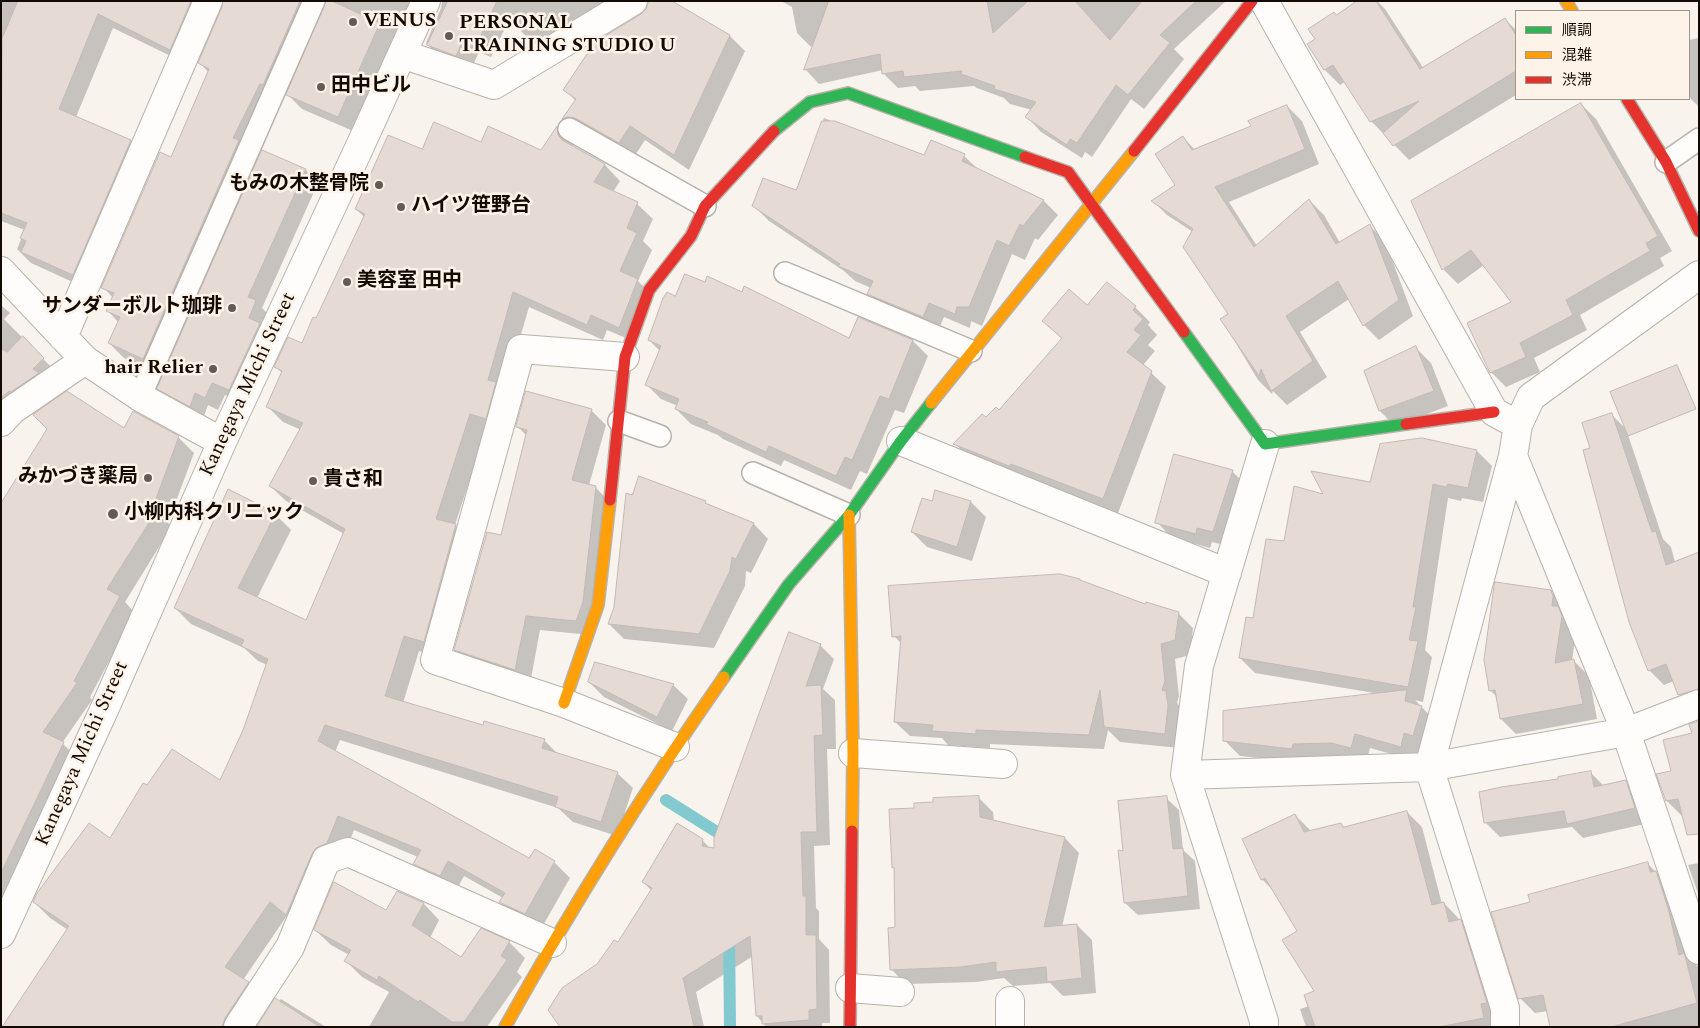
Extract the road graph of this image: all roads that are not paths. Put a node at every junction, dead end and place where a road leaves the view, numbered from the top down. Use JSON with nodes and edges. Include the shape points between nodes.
{"nodes":[{"id":1,"x":208,"y":1,"type":"edge"},
{"id":2,"x":314,"y":1,"type":"edge"},
{"id":3,"x":426,"y":1,"type":"edge"},
{"id":4,"x":633,"y":1,"type":"edge"},
{"id":5,"x":1252,"y":1,"type":"edge"},
{"id":6,"x":1264,"y":1,"type":"edge"},
{"id":7,"x":402,"y":54,"type":"junction"},
{"id":8,"x":1628,"y":100,"type":"edge"},
{"id":9,"x":569,"y":129,"type":"dead end"},
{"id":10,"x":1699,"y":139,"type":"edge"},
{"id":11,"x":1666,"y":162,"type":"junction"},
{"id":12,"x":1092,"y":205,"type":"junction"},
{"id":13,"x":705,"y":206,"type":"junction"},
{"id":14,"x":1699,"y":231,"type":"edge"},
{"id":15,"x":1,"y":272,"type":"edge"},
{"id":16,"x":786,"y":273,"type":"dead end"},
{"id":17,"x":1699,"y":275,"type":"edge"},
{"id":18,"x":63,"y":338,"type":"junction"},
{"id":19,"x":971,"y":351,"type":"junction"},
{"id":20,"x":625,"y":357,"type":"junction"},
{"id":21,"x":84,"y":360,"type":"junction"},
{"id":22,"x":140,"y":397,"type":"junction"},
{"id":23,"x":1494,"y":412,"type":"junction"},
{"id":24,"x":619,"y":421,"type":"junction"},
{"id":25,"x":1,"y":422,"type":"edge"},
{"id":26,"x":1518,"y":425,"type":"junction"},
{"id":27,"x":660,"y":436,"type":"dead end"},
{"id":28,"x":901,"y":441,"type":"junction"},
{"id":29,"x":222,"y":442,"type":"junction"},
{"id":30,"x":1264,"y":444,"type":"junction"},
{"id":31,"x":1513,"y":456,"type":"junction"},
{"id":32,"x":753,"y":473,"type":"dead end"},
{"id":33,"x":849,"y":515,"type":"junction"},
{"id":34,"x":1227,"y":573,"type":"junction"},
{"id":35,"x":564,"y":704,"type":"junction"},
{"id":36,"x":1699,"y":704,"type":"edge"},
{"id":37,"x":1626,"y":732,"type":"junction"},
{"id":38,"x":675,"y":747,"type":"junction"},
{"id":39,"x":853,"y":753,"type":"junction"},
{"id":40,"x":1003,"y":764,"type":"dead end"},
{"id":41,"x":1429,"y":767,"type":"junction"},
{"id":42,"x":1185,"y":775,"type":"junction"},
{"id":43,"x":1,"y":933,"type":"edge"},
{"id":44,"x":552,"y":943,"type":"junction"},
{"id":45,"x":1699,"y":950,"type":"edge"},
{"id":46,"x":850,"y":988,"type":"junction"},
{"id":47,"x":900,"y":992,"type":"dead end"},
{"id":48,"x":1507,"y":1020,"type":"edge"},
{"id":49,"x":238,"y":1027,"type":"edge"},
{"id":50,"x":505,"y":1027,"type":"edge"},
{"id":51,"x":850,"y":1027,"type":"edge"},
{"id":52,"x":1264,"y":1027,"type":"edge"}],
"edges":[{"from":1,"to":18,"type":"street"},
{"from":2,"to":22,"type":"lane"},
{"from":3,"to":7,"type":"street","name":"Kanegaya Michi Street"},
{"from":4,"to":7,"type":"street","via":[[494,85]]},
{"from":5,"to":12,"type":"street"},
{"from":6,"to":23,"type":"street"},
{"from":7,"to":29,"type":"street","name":"Kanegaya Michi Street"},
{"from":8,"to":11,"type":"street"},
{"from":9,"to":13,"type":"lane"},
{"from":10,"to":11,"type":"lane"},
{"from":11,"to":14,"type":"street"},
{"from":12,"to":13,"type":"street","via":[[1068,172],[848,93],[810,102],[775,130]]},
{"from":12,"to":19,"type":"street"},
{"from":12,"to":30,"type":"street"},
{"from":13,"to":20,"type":"street","via":[[691,236],[649,290]]},
{"from":15,"to":18,"type":"street"},
{"from":16,"to":19,"type":"lane"},
{"from":17,"to":26,"type":"street","via":[[1531,397]]},
{"from":18,"to":21,"type":"street"},
{"from":19,"to":28,"type":"street"},
{"from":20,"to":24,"type":"street"},
{"from":20,"to":35,"type":"street","via":[[521,349],[435,660]]},
{"from":21,"to":22,"type":"street"},
{"from":21,"to":25,"type":"street","via":[[12,410]]},
{"from":22,"to":29,"type":"street"},
{"from":23,"to":26,"type":"street"},
{"from":23,"to":30,"type":"street"},
{"from":24,"to":27,"type":"lane"},
{"from":24,"to":35,"type":"street","via":[[598,605]]},
{"from":26,"to":31,"type":"street"},
{"from":28,"to":33,"type":"street"},
{"from":28,"to":34,"type":"street"},
{"from":29,"to":43,"type":"street","name":"Kanegaya Michi Street"},
{"from":30,"to":34,"type":"street"},
{"from":31,"to":37,"type":"street"},
{"from":31,"to":41,"type":"street"},
{"from":32,"to":33,"type":"lane"},
{"from":33,"to":38,"type":"street","via":[[788,584]]},
{"from":33,"to":39,"type":"street"},
{"from":34,"to":42,"type":"street","via":[[1199,666]]},
{"from":35,"to":38,"type":"street"},
{"from":36,"to":37,"type":"street"},
{"from":37,"to":41,"type":"street"},
{"from":37,"to":45,"type":"street"},
{"from":38,"to":44,"type":"street"},
{"from":39,"to":40,"type":"street"},
{"from":39,"to":46,"type":"street"},
{"from":41,"to":42,"type":"street"},
{"from":41,"to":48,"type":"street"},
{"from":42,"to":52,"type":"street"},
{"from":44,"to":49,"type":"street","via":[[348,852],[326,860],[290,947]]},
{"from":44,"to":50,"type":"street"},
{"from":46,"to":47,"type":"street"},
{"from":46,"to":51,"type":"street"}]}
